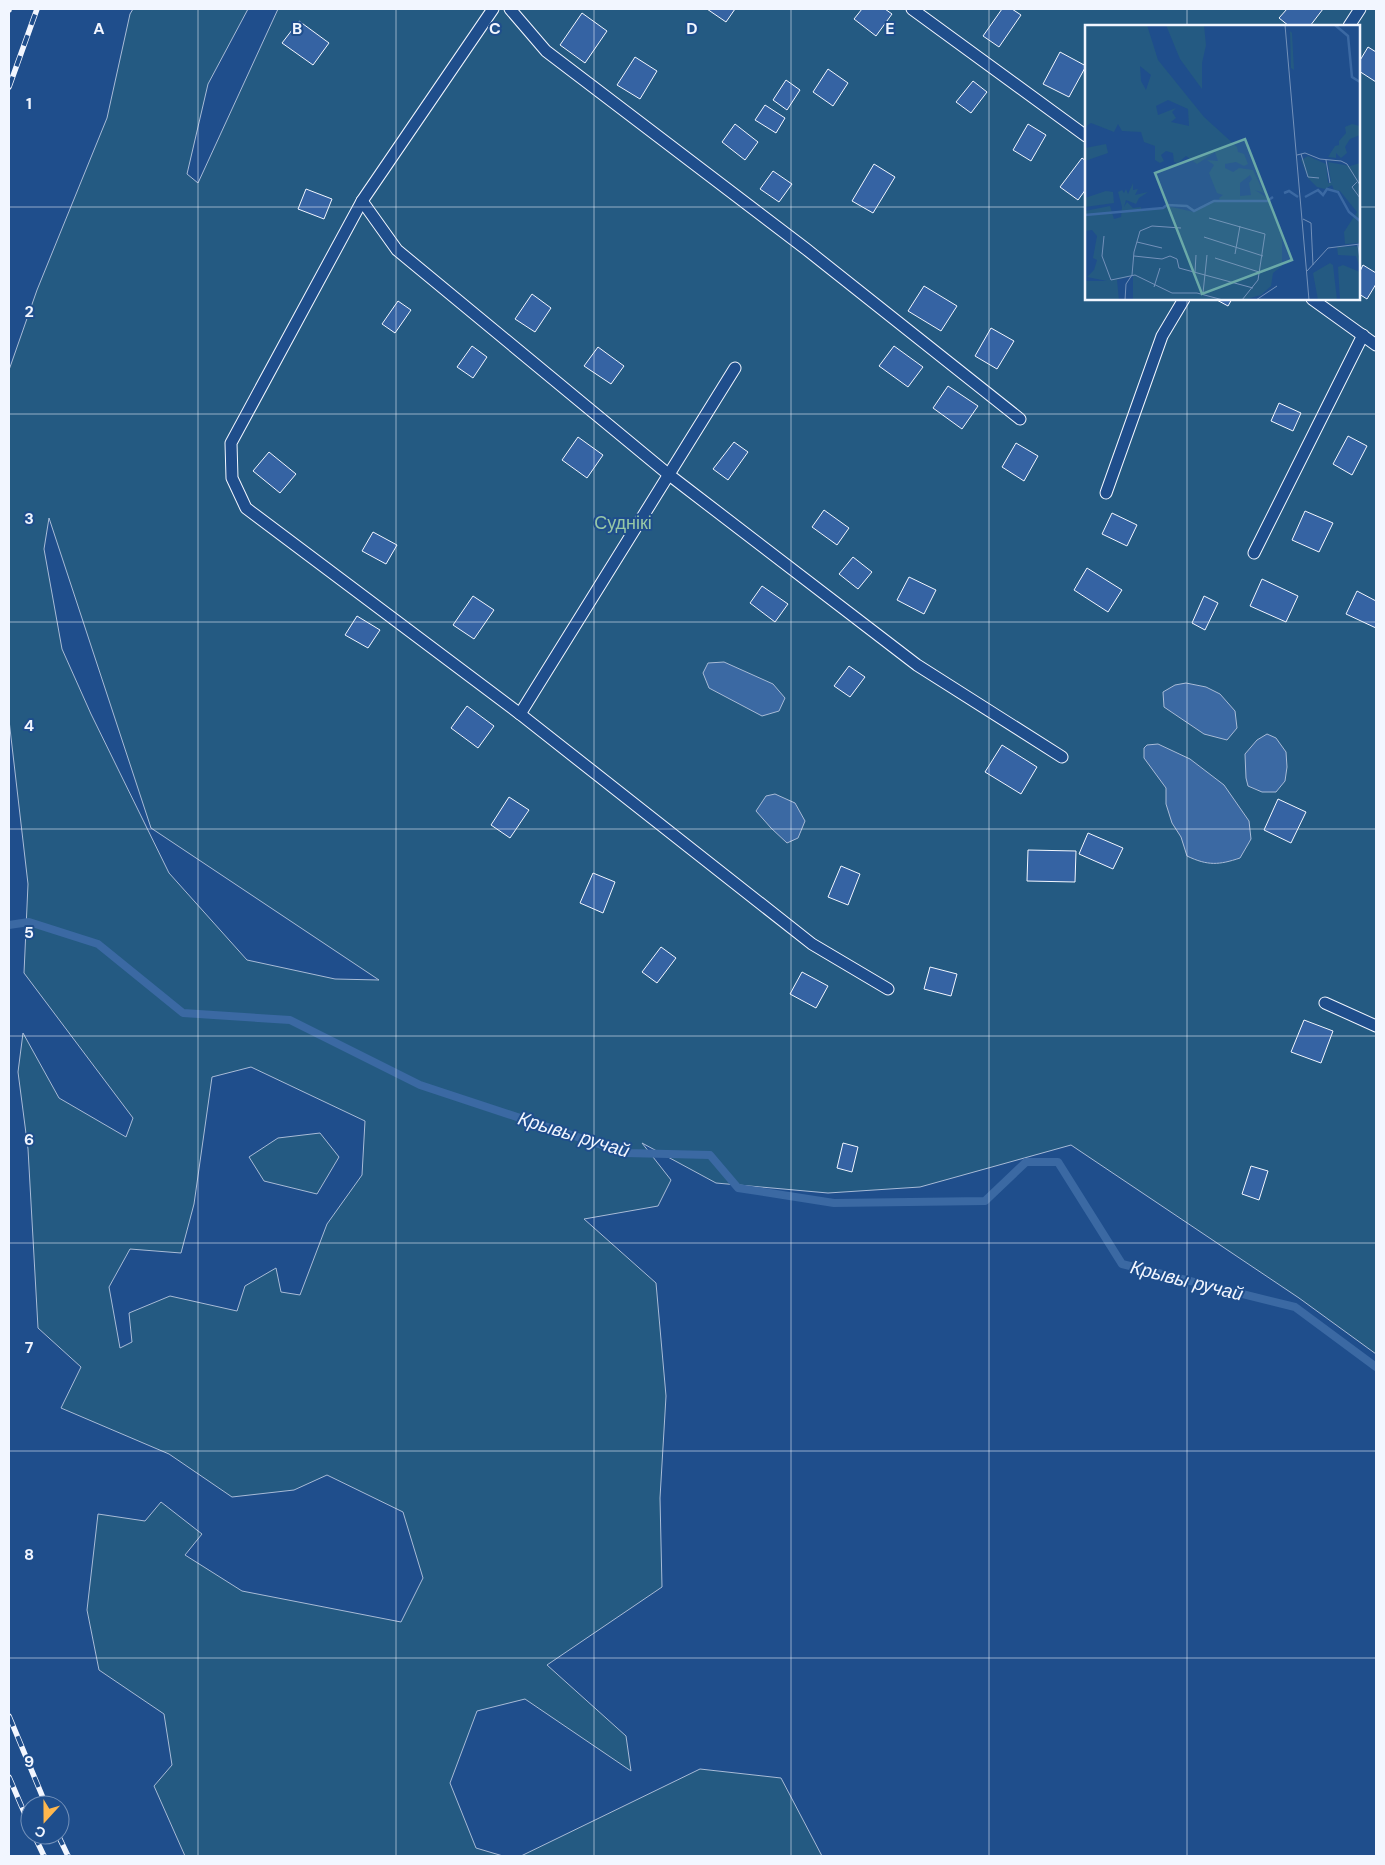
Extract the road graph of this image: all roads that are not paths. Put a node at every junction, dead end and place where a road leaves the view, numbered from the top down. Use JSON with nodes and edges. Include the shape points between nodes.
{"nodes":[{"id":1,"x":493,"y":9,"type":"edge"},
{"id":2,"x":510,"y":9,"type":"edge"},
{"id":3,"x":912,"y":9,"type":"edge"},
{"id":4,"x":1360,"y":9,"type":"edge"},
{"id":5,"x":1350,"y":25,"type":"edge"},
{"id":6,"x":1085,"y":135,"type":"edge"},
{"id":7,"x":362,"y":201,"type":"junction"},
{"id":8,"x":1183,"y":300,"type":"edge"},
{"id":9,"x":1313,"y":300,"type":"edge"},
{"id":10,"x":1363,"y":335,"type":"junction"},
{"id":11,"x":1376,"y":345,"type":"edge"},
{"id":12,"x":735,"y":368,"type":"dead end"},
{"id":13,"x":1020,"y":419,"type":"dead end"},
{"id":14,"x":668,"y":474,"type":"junction"},
{"id":15,"x":1106,"y":494,"type":"dead end"},
{"id":16,"x":1254,"y":553,"type":"dead end"},
{"id":17,"x":520,"y":714,"type":"junction"},
{"id":18,"x":1062,"y":757,"type":"dead end"},
{"id":19,"x":888,"y":989,"type":"dead end"},
{"id":20,"x":1325,"y":1003,"type":"dead end"},
{"id":21,"x":1376,"y":1026,"type":"edge"}],
"edges":[{"from":1,"to":7,"type":"lane"},
{"from":2,"to":13,"type":"lane","via":[[546,50],[798,243]]},
{"from":3,"to":6,"type":"lane"},
{"from":4,"to":5,"type":"lane"},
{"from":7,"to":14,"type":"lane","via":[[397,250]]},
{"from":7,"to":17,"type":"lane","via":[[231,443],[232,478],[246,508]]},
{"from":8,"to":15,"type":"lane","via":[[1162,336]]},
{"from":9,"to":10,"type":"lane"},
{"from":10,"to":11,"type":"lane"},
{"from":10,"to":16,"type":"lane"},
{"from":12,"to":14,"type":"lane"},
{"from":14,"to":17,"type":"lane"},
{"from":14,"to":18,"type":"lane","via":[[917,666]]},
{"from":17,"to":19,"type":"lane","via":[[812,944]]},
{"from":20,"to":21,"type":"lane"}]}
